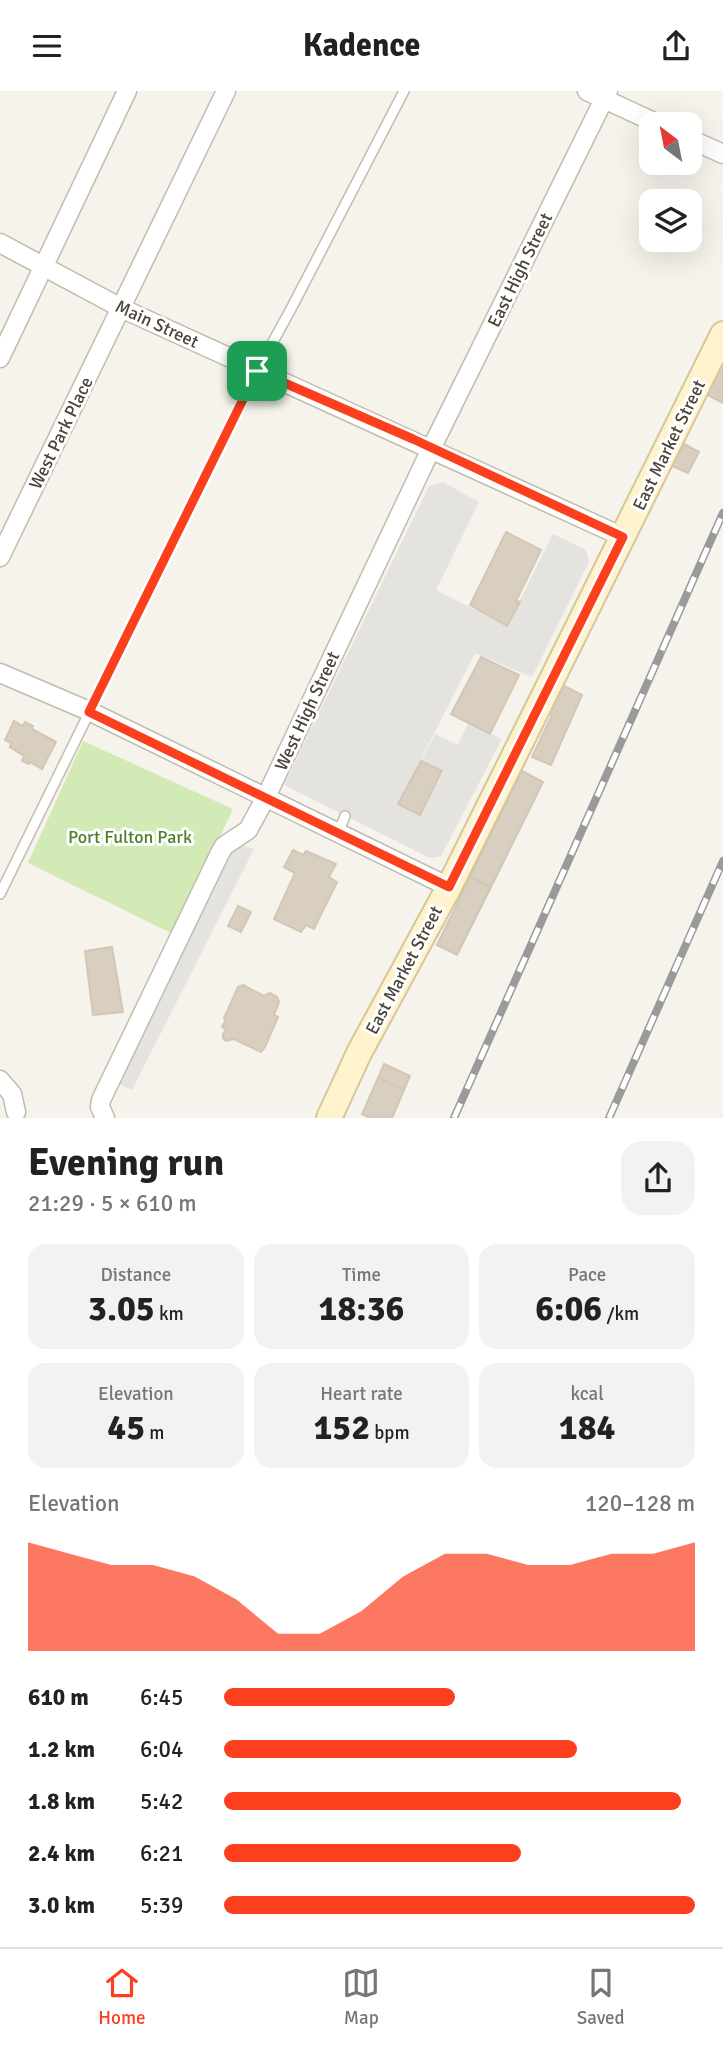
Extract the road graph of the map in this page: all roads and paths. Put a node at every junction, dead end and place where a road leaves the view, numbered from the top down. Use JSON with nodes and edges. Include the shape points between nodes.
{"nodes":[{"id":1,"x":127,"y":91,"type":"edge"},
{"id":2,"x":226,"y":91,"type":"edge"},
{"id":3,"x":404,"y":91,"type":"edge"},
{"id":4,"x":587,"y":91,"type":"edge"},
{"id":5,"x":606,"y":95,"type":"edge"},
{"id":6,"x":639,"y":113,"type":"edge"},
{"id":7,"x":702,"y":144,"type":"edge"},
{"id":8,"x":723,"y":154,"type":"edge"},
{"id":9,"x":0,"y":243,"type":"edge"},
{"id":10,"x":44,"y":268,"type":"junction"},
{"id":11,"x":121,"y":308,"type":"junction"},
{"id":12,"x":723,"y":334,"type":"edge"},
{"id":13,"x":0,"y":358,"type":"edge"},
{"id":14,"x":257,"y":371,"type":"junction"},
{"id":15,"x":431,"y":449,"type":"junction"},
{"id":16,"x":623,"y":537,"type":"junction"},
{"id":17,"x":0,"y":557,"type":"edge"},
{"id":18,"x":0,"y":673,"type":"edge"},
{"id":19,"x":89,"y":712,"type":"junction"},
{"id":20,"x":266,"y":797,"type":"junction"},
{"id":21,"x":449,"y":887,"type":"junction"},
{"id":22,"x":0,"y":894,"type":"edge"},
{"id":23,"x":0,"y":1080,"type":"edge"},
{"id":24,"x":16,"y":1115,"type":"edge"},
{"id":25,"x":104,"y":1116,"type":"edge"},
{"id":26,"x":330,"y":1118,"type":"edge"}],
"edges":[{"from":1,"to":10,"type":"street"},
{"from":2,"to":11,"type":"street","name":"West Park Place"},
{"from":3,"to":14,"type":"lane"},
{"from":4,"to":5,"type":"street"},
{"from":5,"to":6,"type":"street"},
{"from":5,"to":15,"type":"street","name":"East High Street"},
{"from":7,"to":8,"type":"street"},
{"from":9,"to":10,"type":"street","name":"Main Street"},
{"from":10,"to":11,"type":"street","name":"Main Street"},
{"from":10,"to":13,"type":"street"},
{"from":11,"to":14,"type":"street","name":"Main Street"},
{"from":11,"to":17,"type":"street","name":"West Park Place"},
{"from":12,"to":16,"type":"main road","name":"East Market Street"},
{"from":14,"to":15,"type":"street","name":"Main Street"},
{"from":14,"to":19,"type":"lane"},
{"from":15,"to":16,"type":"street","name":"Main Street"},
{"from":15,"to":20,"type":"street","name":"West High Street"},
{"from":16,"to":21,"type":"main road","name":"East Market Street"},
{"from":18,"to":19,"type":"street"},
{"from":19,"to":20,"type":"street"},
{"from":19,"to":22,"type":"lane"},
{"from":20,"to":21,"type":"street","via":[[342,824]]},
{"from":20,"to":25,"type":"street","name":"West High Street","via":[[248,830],[220,853],[101,1100]]},
{"from":21,"to":26,"type":"main road","name":"East Market Street","via":[[359,1053]]},
{"from":23,"to":24,"type":"street","via":[[12,1094]]}]}
